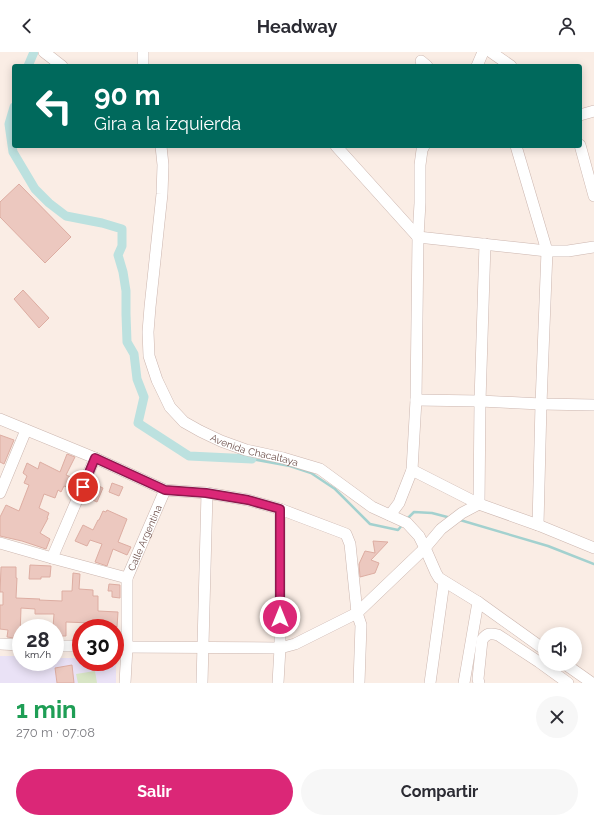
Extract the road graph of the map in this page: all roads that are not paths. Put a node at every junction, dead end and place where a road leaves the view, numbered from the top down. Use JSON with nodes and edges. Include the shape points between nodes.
{"nodes":[{"id":1,"x":44,"y":52,"type":"edge"},
{"id":2,"x":143,"y":52,"type":"edge"},
{"id":3,"x":483,"y":52,"type":"edge"},
{"id":4,"x":491,"y":52,"type":"edge"},
{"id":5,"x":59,"y":64,"type":"edge"},
{"id":6,"x":143,"y":64,"type":"edge"},
{"id":7,"x":478,"y":64,"type":"edge"},
{"id":8,"x":508,"y":64,"type":"edge"},
{"id":9,"x":594,"y":111,"type":"edge"},
{"id":10,"x":582,"y":114,"type":"edge"},
{"id":11,"x":161,"y":148,"type":"edge"},
{"id":12,"x":338,"y":148,"type":"edge"},
{"id":13,"x":420,"y":148,"type":"edge"},
{"id":14,"x":517,"y":148,"type":"edge"},
{"id":15,"x":581,"y":148,"type":"edge"},
{"id":16,"x":594,"y":196,"type":"edge"},
{"id":17,"x":418,"y":236,"type":"junction"},
{"id":18,"x":485,"y":244,"type":"junction"},
{"id":19,"x":594,"y":247,"type":"edge"},
{"id":20,"x":547,"y":251,"type":"junction"},
{"id":21,"x":416,"y":400,"type":"junction"},
{"id":22,"x":480,"y":401,"type":"junction"},
{"id":23,"x":541,"y":404,"type":"junction"},
{"id":24,"x":594,"y":405,"type":"edge"},
{"id":25,"x":0,"y":419,"type":"edge"},
{"id":26,"x":26,"y":430,"type":"junction"},
{"id":27,"x":95,"y":458,"type":"junction"},
{"id":28,"x":412,"y":470,"type":"junction"},
{"id":29,"x":165,"y":490,"type":"junction"},
{"id":30,"x":0,"y":493,"type":"edge"},
{"id":31,"x":206,"y":493,"type":"junction"},
{"id":32,"x":479,"y":504,"type":"junction"},
{"id":33,"x":280,"y":509,"type":"junction"},
{"id":34,"x":390,"y":515,"type":"junction"},
{"id":35,"x":538,"y":525,"type":"junction"},
{"id":36,"x":0,"y":543,"type":"edge"},
{"id":37,"x":425,"y":548,"type":"junction"},
{"id":38,"x":594,"y":548,"type":"edge"},
{"id":39,"x":52,"y":558,"type":"junction"},
{"id":40,"x":128,"y":578,"type":"junction"},
{"id":41,"x":444,"y":582,"type":"junction"},
{"id":42,"x":478,"y":602,"type":"junction"},
{"id":43,"x":357,"y":613,"type":"junction"},
{"id":44,"x":0,"y":644,"type":"edge"},
{"id":45,"x":12,"y":645,"type":"edge"},
{"id":46,"x":538,"y":645,"type":"edge"},
{"id":47,"x":127,"y":647,"type":"junction"},
{"id":48,"x":203,"y":648,"type":"junction"},
{"id":49,"x":280,"y":648,"type":"junction"},
{"id":50,"x":575,"y":671,"type":"edge"},
{"id":51,"x":125,"y":683,"type":"edge"},
{"id":52,"x":202,"y":683,"type":"edge"},
{"id":53,"x":278,"y":683,"type":"edge"},
{"id":54,"x":359,"y":683,"type":"edge"},
{"id":55,"x":430,"y":683,"type":"edge"},
{"id":56,"x":464,"y":683,"type":"edge"},
{"id":57,"x":478,"y":683,"type":"edge"},
{"id":58,"x":568,"y":683,"type":"edge"},
{"id":59,"x":592,"y":683,"type":"edge"}],
"edges":[{"from":1,"to":5,"type":"street"},
{"from":2,"to":6,"type":"street"},
{"from":3,"to":7,"type":"street"},
{"from":4,"to":8,"type":"street"},
{"from":9,"to":10,"type":"street"},
{"from":11,"to":34,"type":"street","name":"Avenida Chacaltaya","via":[[162,194],[148,332],[150,356],[157,380],[170,407],[184,422],[221,441],[320,469],[372,507]]},
{"from":12,"to":17,"type":"street"},
{"from":13,"to":17,"type":"street"},
{"from":14,"to":20,"type":"street"},
{"from":15,"to":16,"type":"street"},
{"from":17,"to":18,"type":"street"},
{"from":17,"to":21,"type":"street"},
{"from":18,"to":20,"type":"street"},
{"from":18,"to":22,"type":"street"},
{"from":19,"to":20,"type":"street"},
{"from":20,"to":23,"type":"street"},
{"from":21,"to":22,"type":"street"},
{"from":21,"to":28,"type":"street"},
{"from":22,"to":23,"type":"street"},
{"from":22,"to":32,"type":"street"},
{"from":23,"to":24,"type":"street"},
{"from":23,"to":35,"type":"street"},
{"from":25,"to":26,"type":"street"},
{"from":26,"to":27,"type":"street"},
{"from":26,"to":30,"type":"street"},
{"from":27,"to":29,"type":"street"},
{"from":27,"to":39,"type":"street"},
{"from":28,"to":32,"type":"street"},
{"from":28,"to":34,"type":"street","via":[[399,502]]},
{"from":29,"to":31,"type":"street"},
{"from":29,"to":40,"type":"street","name":"Calle Argentina"},
{"from":31,"to":33,"type":"street","via":[[248,500]]},
{"from":31,"to":48,"type":"street"},
{"from":32,"to":35,"type":"street"},
{"from":32,"to":37,"type":"street","via":[[441,529]]},
{"from":33,"to":43,"type":"street","via":[[346,534],[350,544]]},
{"from":33,"to":49,"type":"street"},
{"from":34,"to":37,"type":"street","name":"Avenida Chacaltaya","via":[[407,523],[419,536]]},
{"from":35,"to":38,"type":"street"},
{"from":36,"to":39,"type":"street"},
{"from":37,"to":41,"type":"street","name":"Avenida Chacaltaya","via":[[436,573]]},
{"from":37,"to":43,"type":"street"},
{"from":39,"to":40,"type":"street"},
{"from":40,"to":47,"type":"street","name":"Calle Argentina"},
{"from":41,"to":42,"type":"street","name":"Avenida Chacaltaya"},
{"from":41,"to":55,"type":"street"},
{"from":42,"to":46,"type":"street","name":"Avenida Chacaltaya"},
{"from":42,"to":56,"type":"street"},
{"from":43,"to":49,"type":"street","via":[[295,644]]},
{"from":43,"to":54,"type":"street","via":[[361,625]]},
{"from":44,"to":45,"type":"street"},
{"from":47,"to":48,"type":"street"},
{"from":47,"to":51,"type":"street","name":"Calle Argentina"},
{"from":48,"to":49,"type":"street"},
{"from":48,"to":52,"type":"street"},
{"from":49,"to":53,"type":"street"},
{"from":50,"to":59,"type":"street"},
{"from":57,"to":58,"type":"street","via":[[482,640],[491,633],[498,635]]}]}
